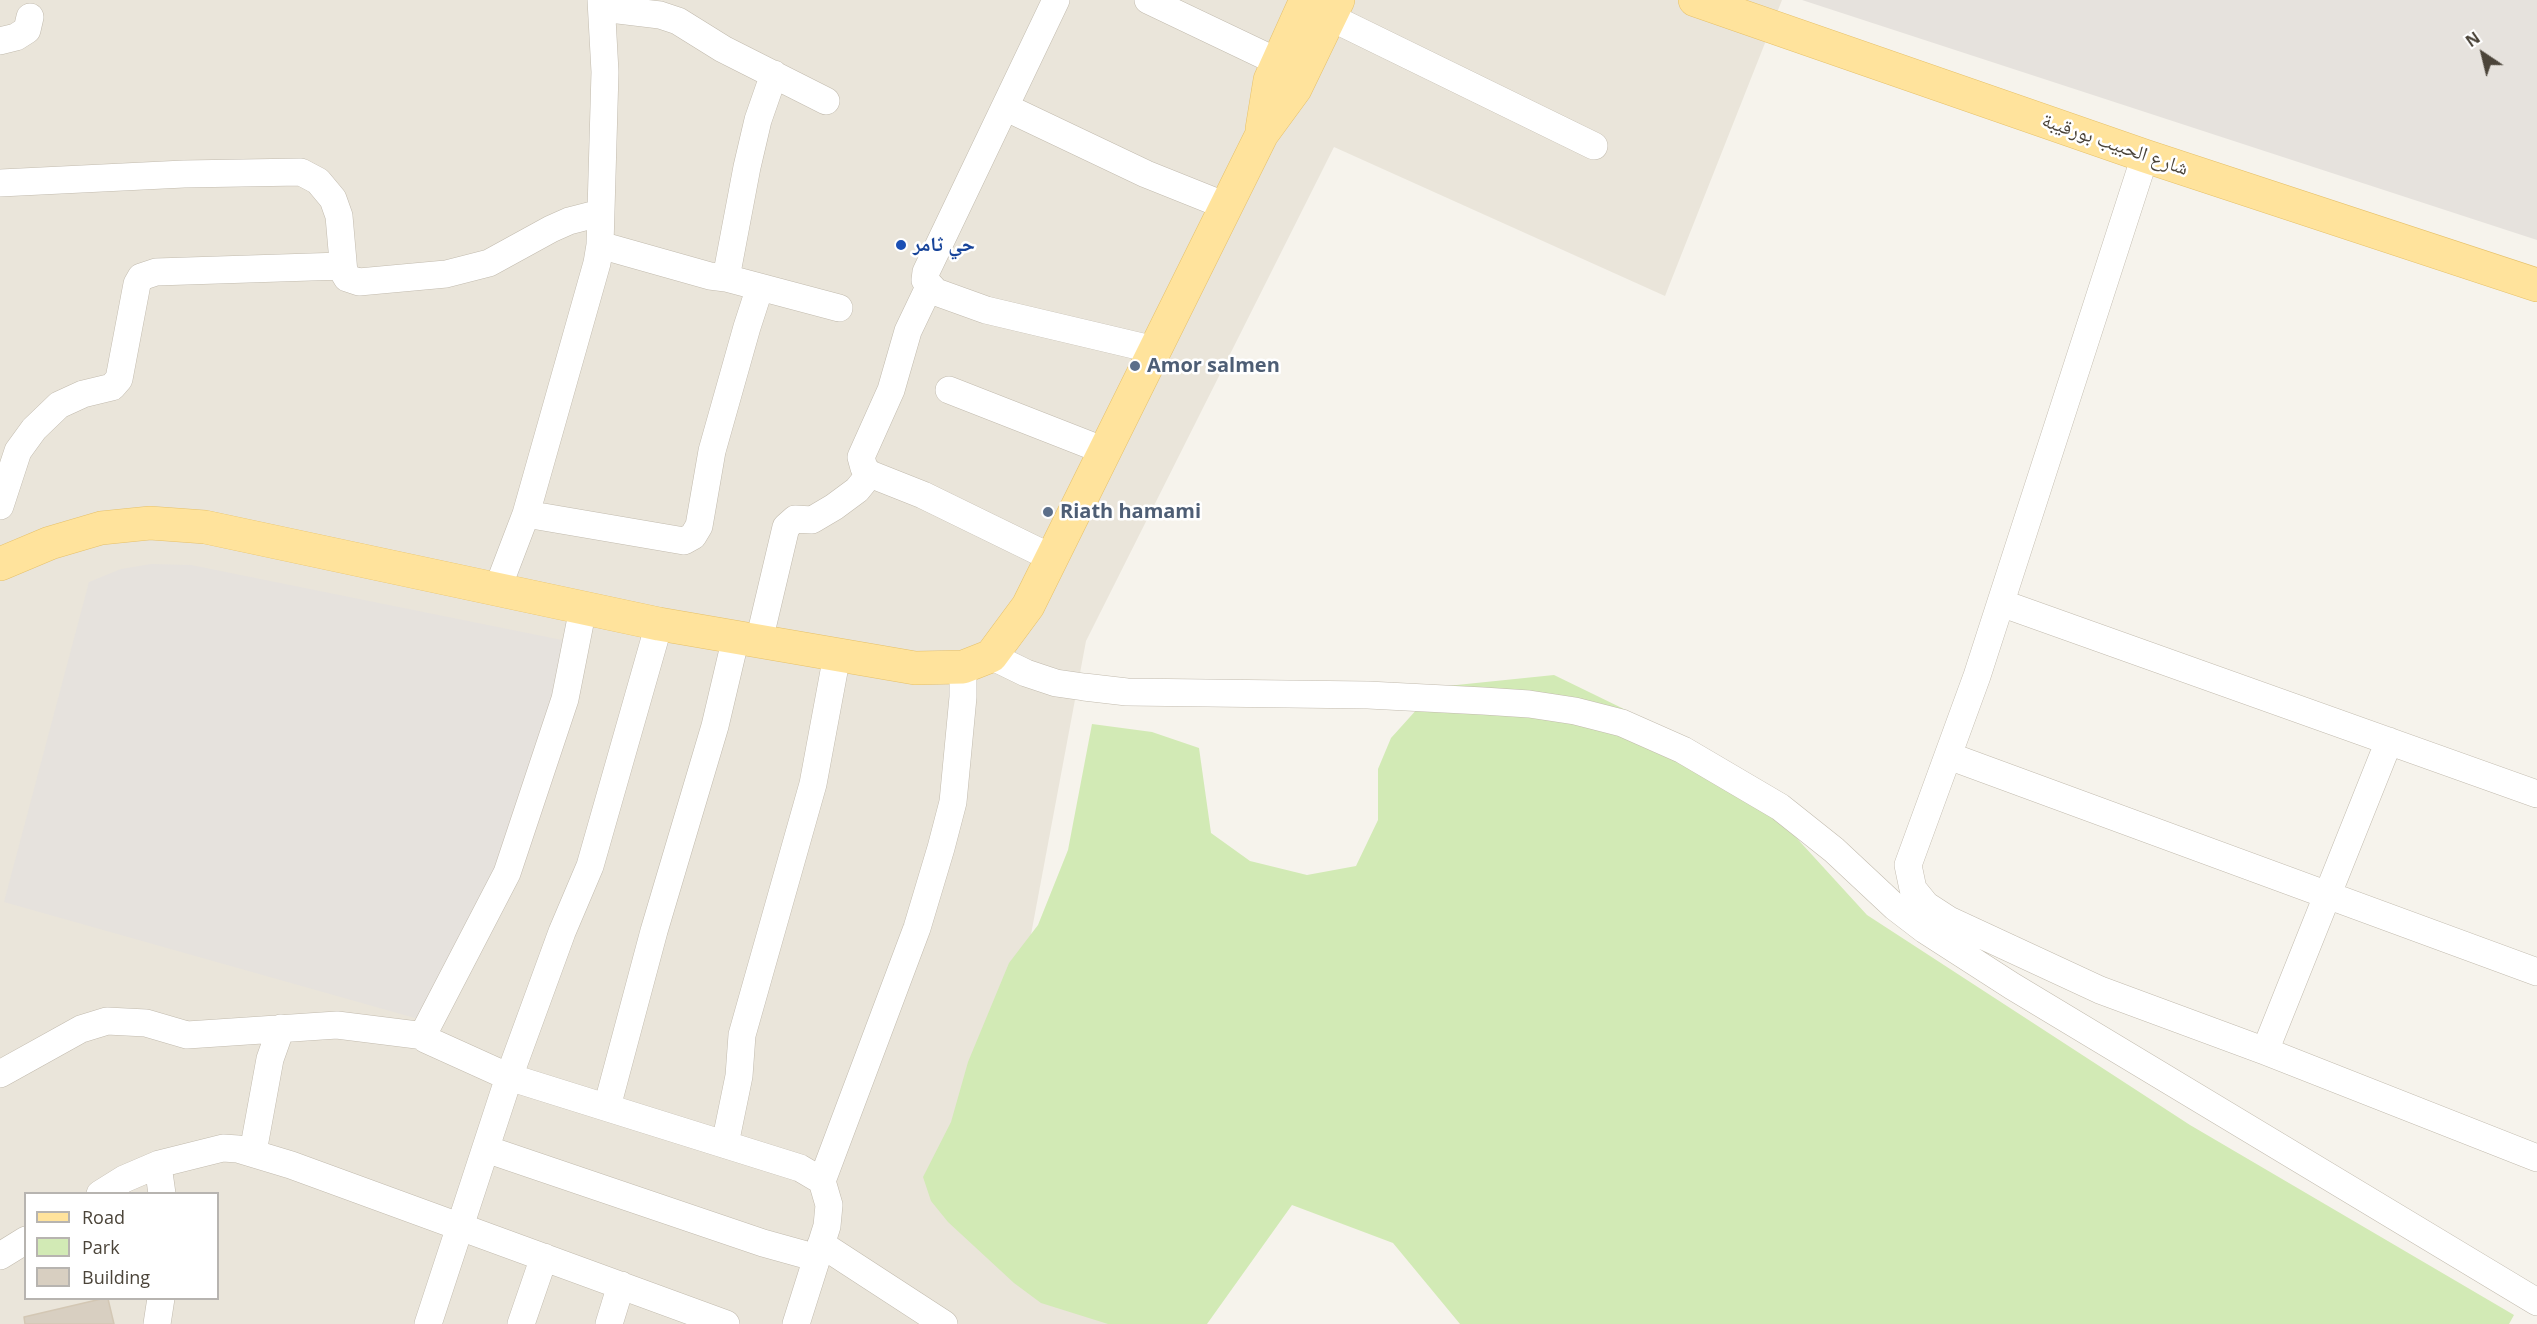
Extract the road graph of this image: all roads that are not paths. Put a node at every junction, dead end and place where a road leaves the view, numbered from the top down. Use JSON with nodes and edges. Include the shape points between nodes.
{"nodes":[{"id":1,"x":1056,"y":0,"type":"edge"},
{"id":2,"x":1148,"y":0,"type":"edge"},
{"id":3,"x":1695,"y":0,"type":"edge"},
{"id":4,"x":601,"y":4,"type":"edge"},
{"id":5,"x":1325,"y":6,"type":"edge"},
{"id":6,"x":30,"y":17,"type":"dead end"},
{"id":7,"x":0,"y":41,"type":"edge"},
{"id":8,"x":1278,"y":62,"type":"junction"},
{"id":9,"x":774,"y":74,"type":"junction"},
{"id":10,"x":826,"y":101,"type":"dead end"},
{"id":11,"x":1005,"y":107,"type":"junction"},
{"id":12,"x":1262,"y":134,"type":"junction"},
{"id":13,"x":1594,"y":146,"type":"dead end"},
{"id":14,"x":2145,"y":156,"type":"junction"},
{"id":15,"x":0,"y":183,"type":"edge"},
{"id":16,"x":1226,"y":206,"type":"junction"},
{"id":17,"x":600,"y":213,"type":"junction"},
{"id":18,"x":600,"y":245,"type":"junction"},
{"id":19,"x":342,"y":266,"type":"junction"},
{"id":20,"x":726,"y":278,"type":"junction"},
{"id":21,"x":2537,"y":285,"type":"edge"},
{"id":22,"x":760,"y":287,"type":"junction"},
{"id":23,"x":929,"y":287,"type":"junction"},
{"id":24,"x":839,"y":308,"type":"dead end"},
{"id":25,"x":1155,"y":350,"type":"junction"},
{"id":26,"x":949,"y":390,"type":"dead end"},
{"id":27,"x":1105,"y":451,"type":"junction"},
{"id":28,"x":870,"y":474,"type":"junction"},
{"id":29,"x":0,"y":506,"type":"edge"},
{"id":30,"x":526,"y":514,"type":"junction"},
{"id":31,"x":1052,"y":558,"type":"junction"},
{"id":32,"x":0,"y":564,"type":"edge"},
{"id":33,"x":497,"y":590,"type":"junction"},
{"id":34,"x":2001,"y":603,"type":"junction"},
{"id":35,"x":583,"y":608,"type":"junction"},
{"id":36,"x":659,"y":624,"type":"junction"},
{"id":37,"x":747,"y":639,"type":"junction"},
{"id":38,"x":837,"y":655,"type":"junction"},
{"id":39,"x":977,"y":661,"type":"junction"},
{"id":40,"x":2389,"y":741,"type":"junction"},
{"id":41,"x":1949,"y":756,"type":"junction"},
{"id":42,"x":2537,"y":794,"type":"edge"},
{"id":43,"x":2327,"y":896,"type":"junction"},
{"id":44,"x":2537,"y":972,"type":"edge"},
{"id":45,"x":281,"y":1028,"type":"junction"},
{"id":46,"x":425,"y":1036,"type":"junction"},
{"id":47,"x":2265,"y":1051,"type":"junction"},
{"id":48,"x":0,"y":1074,"type":"edge"},
{"id":49,"x":509,"y":1077,"type":"junction"},
{"id":50,"x":607,"y":1107,"type":"junction"},
{"id":51,"x":725,"y":1144,"type":"junction"},
{"id":52,"x":486,"y":1149,"type":"junction"},
{"id":53,"x":253,"y":1152,"type":"junction"},
{"id":54,"x":2537,"y":1158,"type":"edge"},
{"id":55,"x":158,"y":1165,"type":"junction"},
{"id":56,"x":822,"y":1181,"type":"junction"},
{"id":57,"x":102,"y":1192,"type":"edge"},
{"id":58,"x":162,"y":1192,"type":"edge"},
{"id":59,"x":461,"y":1228,"type":"junction"},
{"id":60,"x":24,"y":1241,"type":"edge"},
{"id":61,"x":819,"y":1251,"type":"junction"},
{"id":62,"x":0,"y":1256,"type":"edge"},
{"id":63,"x":544,"y":1257,"type":"junction"},
{"id":64,"x":621,"y":1285,"type":"junction"},
{"id":65,"x":161,"y":1300,"type":"edge"},
{"id":66,"x":2537,"y":1302,"type":"edge"},
{"id":67,"x":696,"y":1319,"type":"edge"},
{"id":68,"x":157,"y":1324,"type":"edge"},
{"id":69,"x":428,"y":1324,"type":"edge"},
{"id":70,"x":521,"y":1324,"type":"edge"},
{"id":71,"x":609,"y":1324,"type":"edge"},
{"id":72,"x":726,"y":1324,"type":"edge"},
{"id":73,"x":796,"y":1324,"type":"edge"},
{"id":74,"x":944,"y":1324,"type":"edge"}],
"edges":[{"from":1,"to":11,"type":"street"},
{"from":2,"to":8,"type":"street"},
{"from":3,"to":14,"type":"main road","name":"شارع الحبيب بورقيبة"},
{"from":4,"to":9,"type":"street","via":[[678,21]]},
{"from":4,"to":17,"type":"street","via":[[605,72]]},
{"from":5,"to":8,"type":"main road"},
{"from":5,"to":12,"type":"main road","via":[[1295,90]]},
{"from":5,"to":13,"type":"street"},
{"from":6,"to":7,"type":"street","via":[[27,30]]},
{"from":8,"to":12,"type":"main road","via":[[1270,80]]},
{"from":9,"to":10,"type":"street"},
{"from":9,"to":20,"type":"street","via":[[758,120]]},
{"from":11,"to":16,"type":"street","via":[[1146,174]]},
{"from":11,"to":23,"type":"street","via":[[926,272]]},
{"from":12,"to":16,"type":"main road"},
{"from":14,"to":21,"type":"main road","name":"شارع الحبيب بورقيبة"},
{"from":14,"to":34,"type":"street"},
{"from":15,"to":19,"type":"street","via":[[301,172],[318,180],[333,199],[339,216]]},
{"from":16,"to":25,"type":"main road"},
{"from":17,"to":18,"type":"street"},
{"from":17,"to":19,"type":"street","via":[[569,221],[489,263],[446,274],[359,282],[347,278]]},
{"from":18,"to":20,"type":"street"},
{"from":18,"to":30,"type":"street","via":[[585,312]]},
{"from":19,"to":29,"type":"street","via":[[156,272],[141,277],[119,379],[112,387],[59,405],[34,429],[18,451]]},
{"from":20,"to":22,"type":"street"},
{"from":22,"to":24,"type":"street"},
{"from":22,"to":30,"type":"street","via":[[715,441],[699,526],[693,536],[684,542]]},
{"from":23,"to":25,"type":"street","via":[[948,298],[986,310]]},
{"from":23,"to":28,"type":"street","via":[[908,331],[891,390],[861,457]]},
{"from":25,"to":27,"type":"main road"},
{"from":26,"to":27,"type":"street"},
{"from":27,"to":31,"type":"main road"},
{"from":28,"to":31,"type":"street","via":[[923,495]]},
{"from":28,"to":37,"type":"street","via":[[857,490],[834,507],[812,520],[795,519],[786,526]]},
{"from":30,"to":33,"type":"street"},
{"from":31,"to":39,"type":"main road","via":[[1028,606]]},
{"from":32,"to":33,"type":"main road","via":[[101,528],[150,523],[205,526]]},
{"from":33,"to":35,"type":"main road"},
{"from":34,"to":40,"type":"street"},
{"from":34,"to":41,"type":"street"},
{"from":35,"to":36,"type":"main road"},
{"from":35,"to":46,"type":"street","via":[[565,699],[507,873]]},
{"from":36,"to":37,"type":"main road"},
{"from":36,"to":49,"type":"street","via":[[590,866]]},
{"from":37,"to":38,"type":"main road"},
{"from":37,"to":50,"type":"street","via":[[715,726]]},
{"from":38,"to":39,"type":"main road","via":[[915,668]]},
{"from":38,"to":51,"type":"street","via":[[813,784],[742,1035],[739,1076]]},
{"from":39,"to":56,"type":"street","via":[[963,697],[953,801],[941,848],[917,928]]},
{"from":39,"to":66,"type":"street","via":[[1046,680],[1127,692],[1495,701],[1575,711],[1622,723],[1683,750],[1779,807],[1924,930],[2012,986]]},
{"from":40,"to":42,"type":"street"},
{"from":40,"to":43,"type":"street"},
{"from":41,"to":43,"type":"street"},
{"from":41,"to":47,"type":"street","via":[[1908,865],[1913,889],[1926,905],[1949,921],[2100,990]]},
{"from":43,"to":44,"type":"street"},
{"from":43,"to":47,"type":"street"},
{"from":45,"to":46,"type":"street","via":[[337,1025]]},
{"from":45,"to":48,"type":"street","via":[[188,1035],[146,1023],[107,1021],[81,1029]]},
{"from":45,"to":53,"type":"street","via":[[270,1059]]},
{"from":46,"to":49,"type":"street","via":[[428,1042]]},
{"from":47,"to":54,"type":"street"},
{"from":49,"to":50,"type":"street"},
{"from":49,"to":52,"type":"street"},
{"from":50,"to":51,"type":"street"},
{"from":51,"to":56,"type":"street","via":[[800,1168]]},
{"from":52,"to":59,"type":"street"},
{"from":52,"to":61,"type":"street","via":[[763,1243]]},
{"from":53,"to":55,"type":"street","via":[[223,1148]]},
{"from":53,"to":59,"type":"street"},
{"from":55,"to":57,"type":"street"},
{"from":55,"to":58,"type":"street"},
{"from":56,"to":61,"type":"street","via":[[829,1205]]},
{"from":59,"to":63,"type":"street"},
{"from":59,"to":69,"type":"street"},
{"from":60,"to":62,"type":"street"},
{"from":61,"to":73,"type":"street"},
{"from":61,"to":74,"type":"street"},
{"from":63,"to":64,"type":"street"},
{"from":63,"to":70,"type":"street"},
{"from":64,"to":67,"type":"street"},
{"from":64,"to":71,"type":"street"},
{"from":65,"to":68,"type":"street"},
{"from":67,"to":72,"type":"street"}]}
